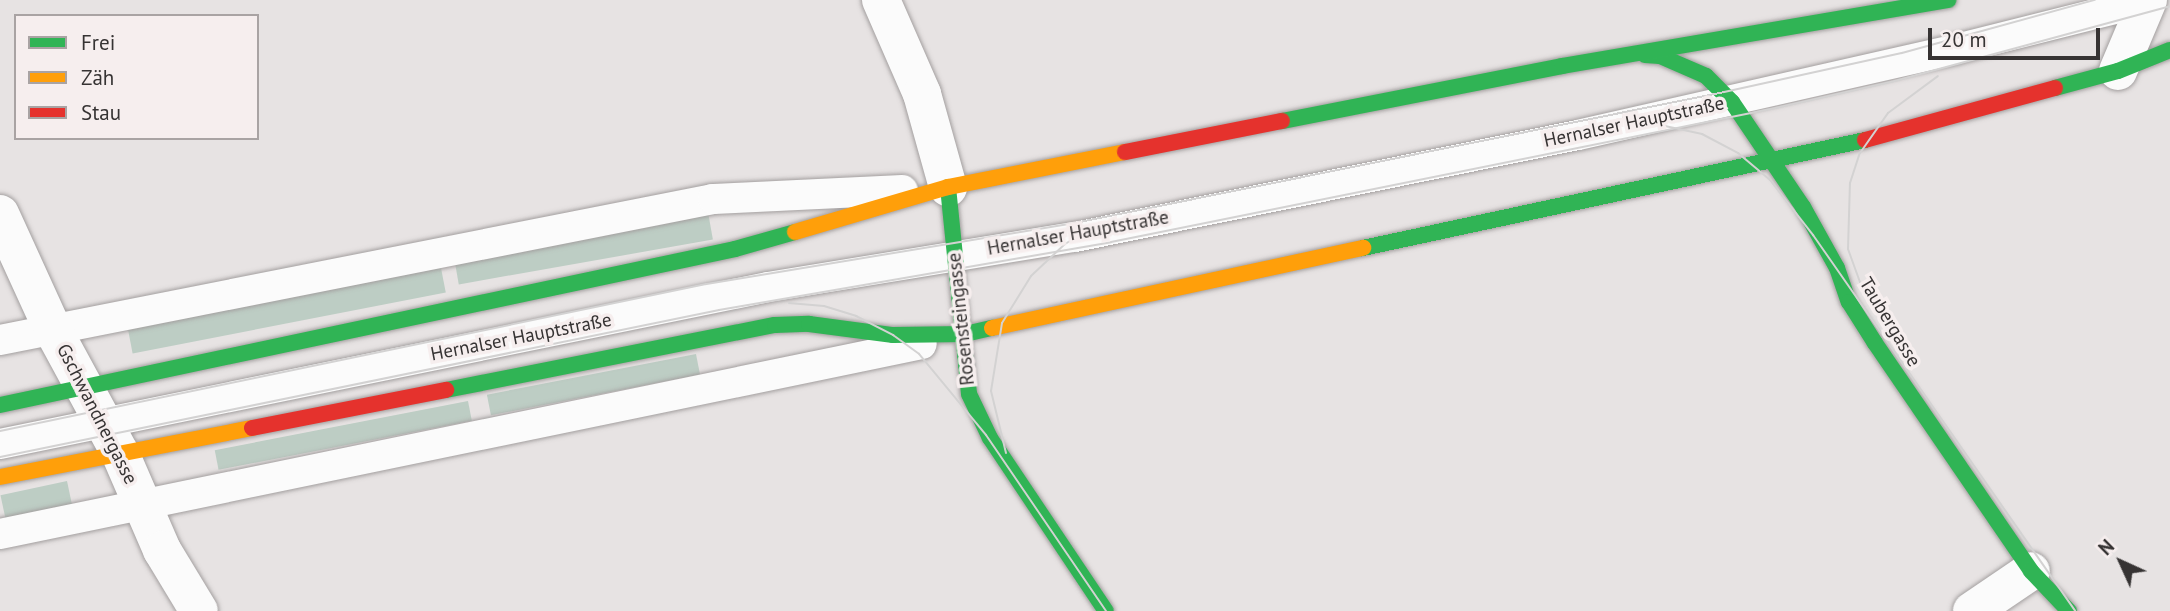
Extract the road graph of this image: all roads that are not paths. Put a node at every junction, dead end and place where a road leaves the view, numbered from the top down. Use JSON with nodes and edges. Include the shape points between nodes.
{"nodes":[{"id":1,"x":881,"y":0,"type":"edge"},
{"id":2,"x":1948,"y":0,"type":"edge"},
{"id":3,"x":2149,"y":0,"type":"edge"},
{"id":4,"x":2170,"y":50,"type":"edge"},
{"id":5,"x":1634,"y":54,"type":"junction"},
{"id":6,"x":2118,"y":71,"type":"junction"},
{"id":7,"x":1732,"y":102,"type":"junction"},
{"id":8,"x":1771,"y":158,"type":"junction"},
{"id":9,"x":948,"y":187,"type":"junction"},
{"id":10,"x":0,"y":214,"type":"edge"},
{"id":11,"x":953,"y":256,"type":"junction"},
{"id":12,"x":52,"y":328,"type":"junction"},
{"id":13,"x":964,"y":334,"type":"junction"},
{"id":14,"x":0,"y":340,"type":"edge"},
{"id":15,"x":86,"y":387,"type":"junction"},
{"id":16,"x":0,"y":405,"type":"edge"},
{"id":17,"x":112,"y":437,"type":"junction"},
{"id":18,"x":0,"y":444,"type":"edge"},
{"id":19,"x":0,"y":477,"type":"edge"},
{"id":20,"x":141,"y":504,"type":"junction"},
{"id":21,"x":0,"y":534,"type":"edge"},
{"id":22,"x":2031,"y":571,"type":"junction"},
{"id":23,"x":199,"y":611,"type":"edge"},
{"id":24,"x":1106,"y":611,"type":"edge"},
{"id":25,"x":1972,"y":611,"type":"edge"},
{"id":26,"x":2069,"y":611,"type":"edge"}],
"edges":[{"from":1,"to":9,"type":"street","name":"Rosensteingasse","via":[[922,94]]},
{"from":2,"to":5,"type":"main road","name":"Hernalser Hauptstraße"},
{"from":3,"to":6,"type":"street"},
{"from":3,"to":7,"type":"lane","name":"Hernalser Hauptstraße"},
{"from":4,"to":6,"type":"main road","name":"Hernalser Hauptstraße"},
{"from":5,"to":7,"type":"main road","name":"Taubergasse","via":[[1684,65],[1706,76]]},
{"from":5,"to":9,"type":"main road","name":"Hernalser Hauptstraße"},
{"from":6,"to":8,"type":"main road","name":"Hernalser Hauptstraße","via":[[1868,139]]},
{"from":7,"to":8,"type":"main road","name":"Taubergasse"},
{"from":7,"to":11,"type":"lane","name":"Hernalser Hauptstraße","via":[[1075,237]]},
{"from":8,"to":13,"type":"main road","name":"Hernalser Hauptstraße"},
{"from":8,"to":22,"type":"main road","name":"Taubergasse","via":[[1837,268],[1849,302]]},
{"from":9,"to":11,"type":"main road","name":"Rosensteingasse"},
{"from":9,"to":12,"type":"lane","name":"Hernalser Hauptstraße","via":[[713,199]]},
{"from":9,"to":15,"type":"main road","name":"Hernalser Hauptstraße","via":[[735,249]]},
{"from":10,"to":12,"type":"street","name":"Gschwandnergasse"},
{"from":11,"to":13,"type":"main road","name":"Rosensteingasse"},
{"from":11,"to":17,"type":"lane","name":"Hernalser Hauptstraße","via":[[768,287]]},
{"from":12,"to":14,"type":"lane","name":"Hernalser Hauptstraße"},
{"from":12,"to":15,"type":"street","name":"Gschwandnergasse"},
{"from":13,"to":17,"type":"main road","name":"Hernalser Hauptstraße","via":[[893,335],[809,324],[775,325]]},
{"from":13,"to":20,"type":"lane","name":"Hernalser Hauptstraße"},
{"from":13,"to":24,"type":"main road","name":"Rosensteingasse","via":[[966,377],[977,414]]},
{"from":15,"to":16,"type":"main road","name":"Hernalser Hauptstraße"},
{"from":15,"to":17,"type":"street","name":"Gschwandnergasse"},
{"from":17,"to":18,"type":"lane","name":"Hernalser Hauptstraße"},
{"from":17,"to":19,"type":"main road","name":"Hernalser Hauptstraße"},
{"from":17,"to":20,"type":"street","name":"Gschwandnergasse"},
{"from":20,"to":21,"type":"lane","name":"Hernalser Hauptstraße"},
{"from":20,"to":23,"type":"street","name":"Gschwandnergasse"},
{"from":22,"to":25,"type":"street"},
{"from":22,"to":26,"type":"main road","name":"Taubergasse"}]}
